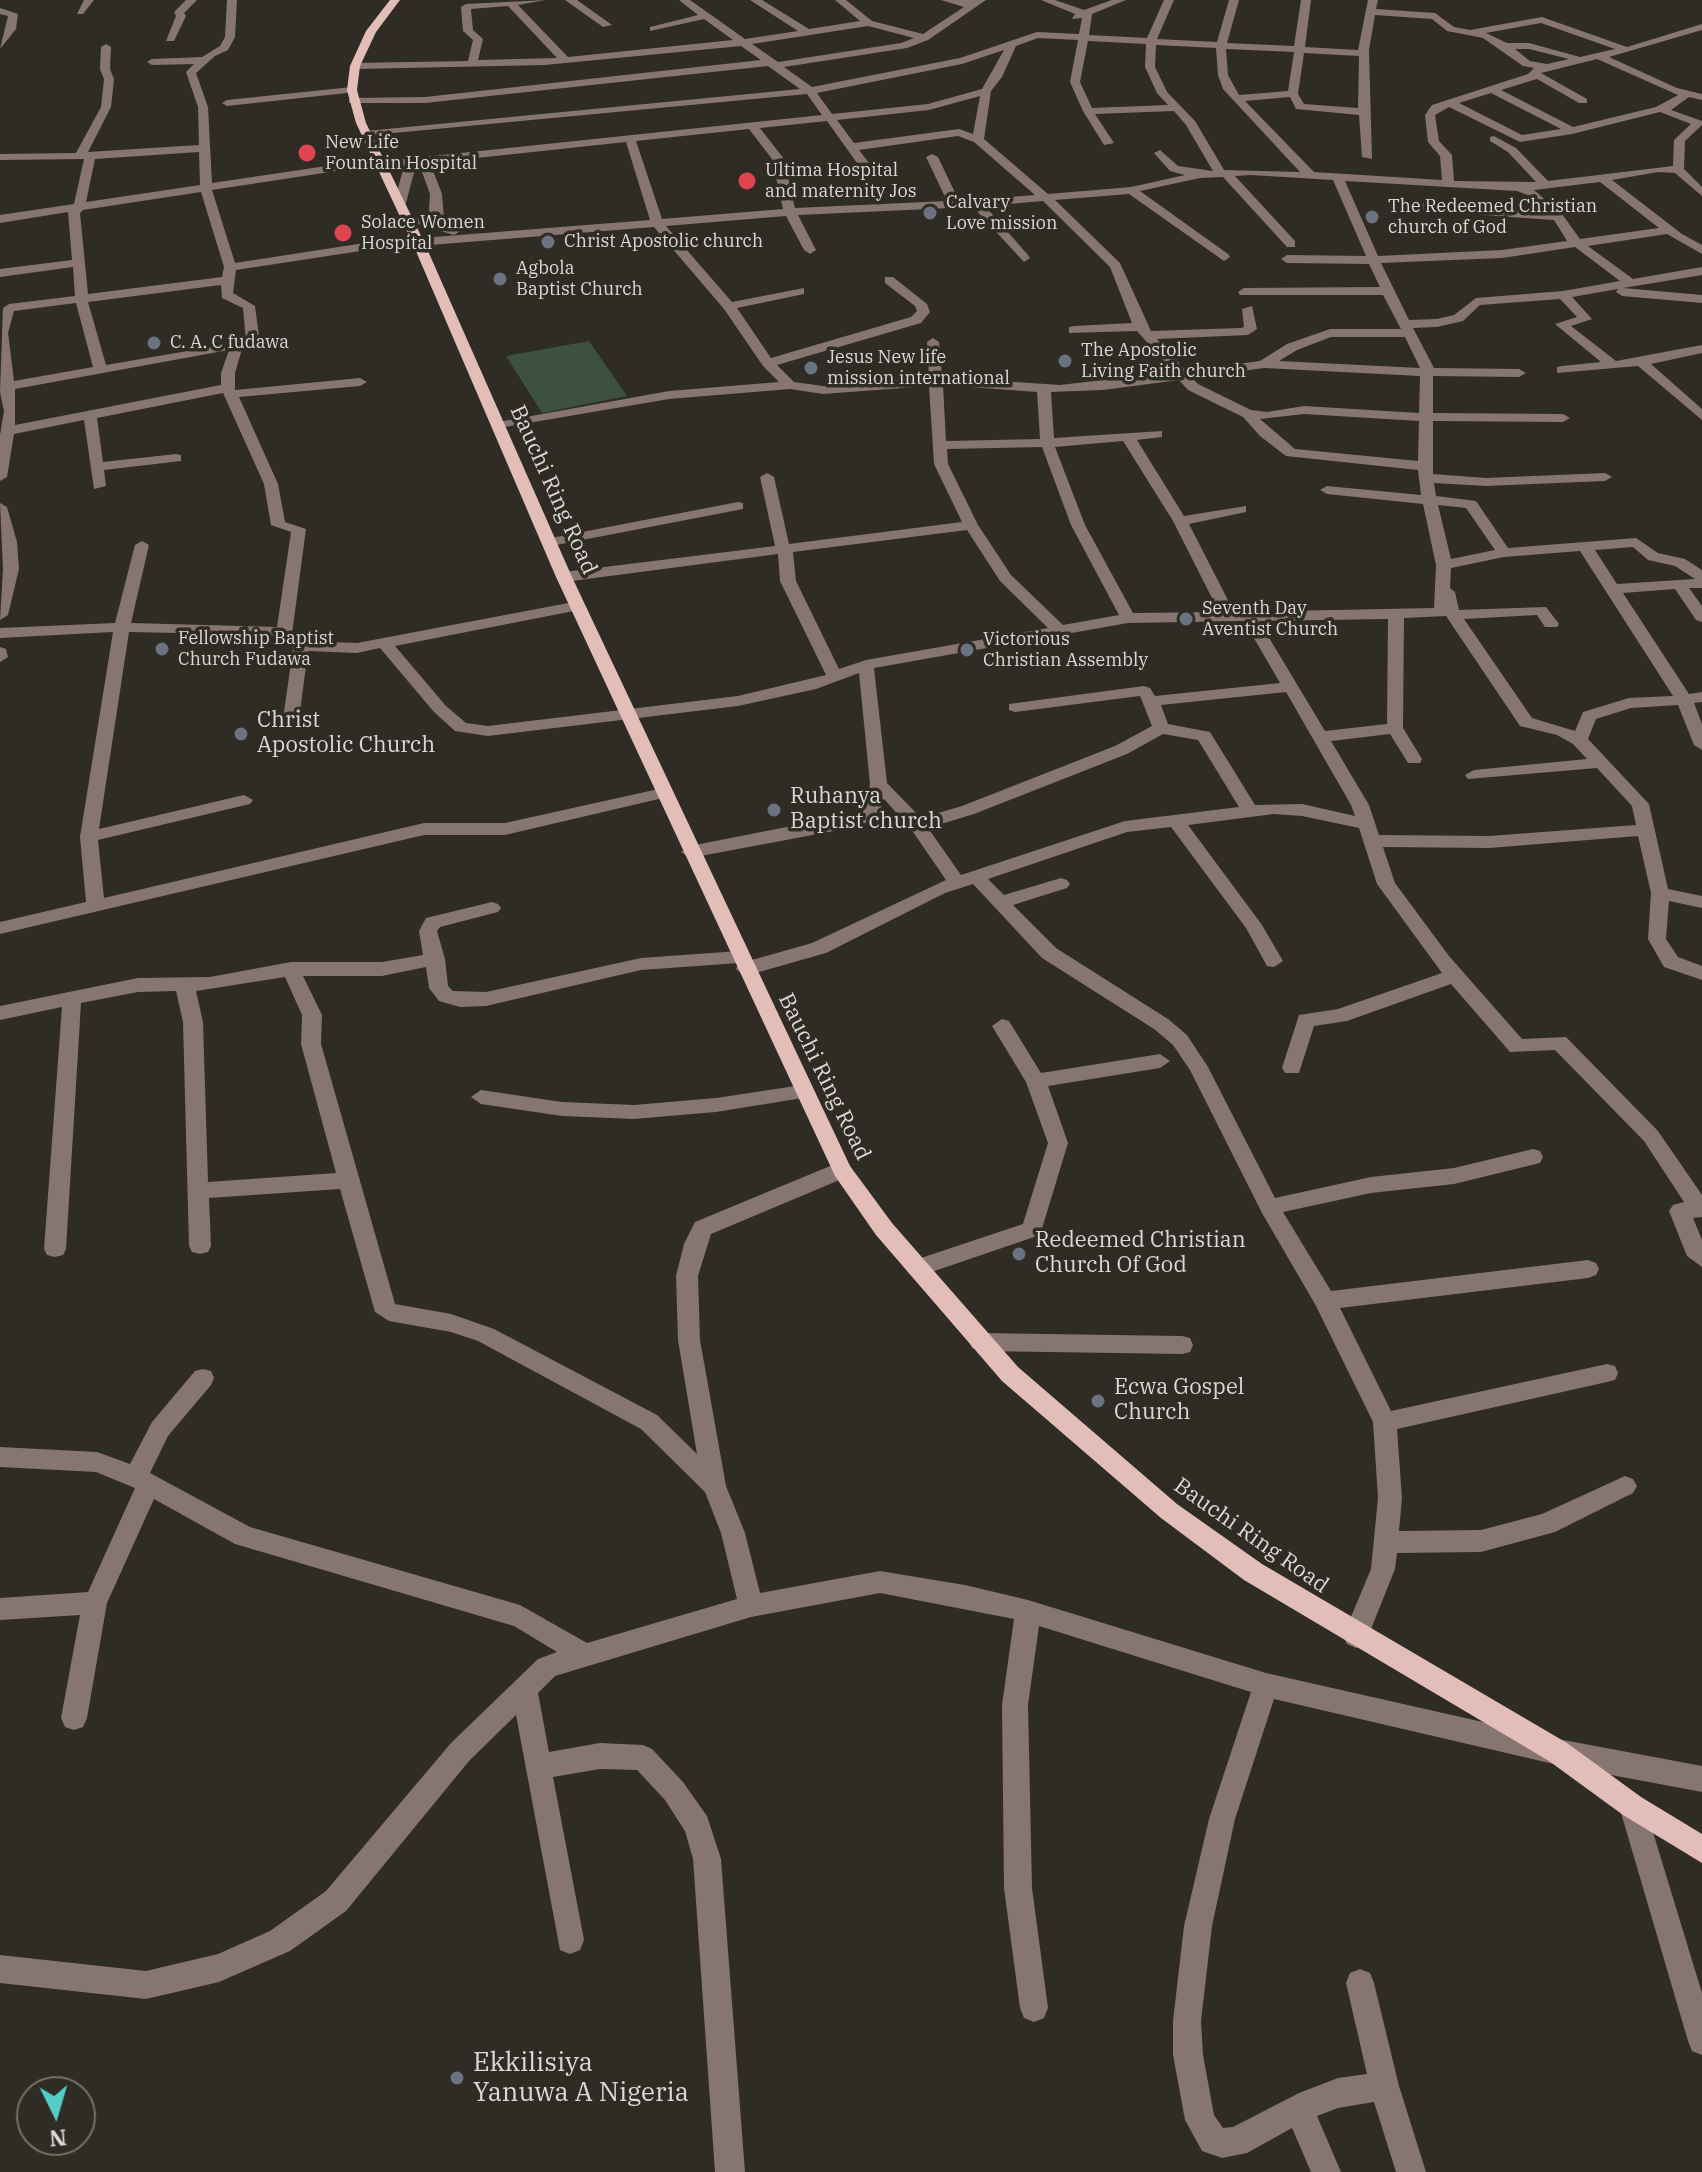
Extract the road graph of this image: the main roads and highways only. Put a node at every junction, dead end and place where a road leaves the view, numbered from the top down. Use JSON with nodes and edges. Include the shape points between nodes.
{"nodes":[{"id":1,"x":395,"y":0,"type":"edge"},
{"id":2,"x":1702,"y":1849,"type":"edge"}],
"edges":[{"from":1,"to":2,"type":"main road","name":"Bauchi Ring Road","via":[[371,31],[355,66],[352,96],[366,134],[690,852],[842,1170],[980,1342],[1056,1417],[1169,1511],[1253,1572],[1558,1752]]}]}
